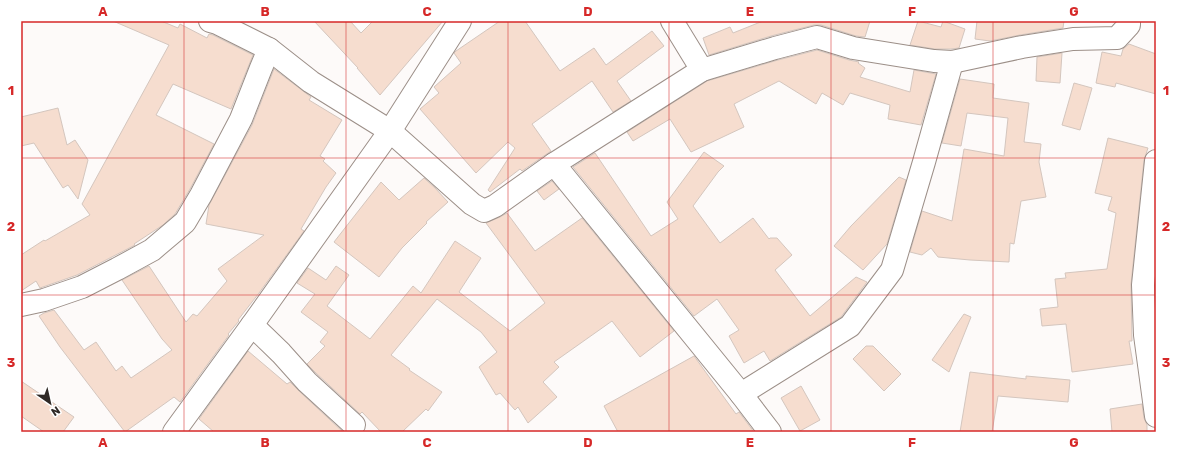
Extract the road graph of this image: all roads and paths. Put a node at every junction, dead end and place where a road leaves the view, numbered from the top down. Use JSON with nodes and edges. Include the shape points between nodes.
{"nodes":[{"id":1,"x":210,"y":21,"type":"edge"},
{"id":2,"x":460,"y":21,"type":"edge"},
{"id":3,"x":672,"y":21,"type":"edge"},
{"id":4,"x":1129,"y":21,"type":"edge"},
{"id":5,"x":270,"y":49,"type":"junction"},
{"id":6,"x":952,"y":62,"type":"junction"},
{"id":7,"x":702,"y":70,"type":"junction"},
{"id":8,"x":390,"y":131,"type":"junction"},
{"id":9,"x":1156,"y":161,"type":"edge"},
{"id":10,"x":554,"y":164,"type":"junction"},
{"id":11,"x":21,"y":305,"type":"edge"},
{"id":12,"x":252,"y":325,"type":"junction"},
{"id":13,"x":741,"y":394,"type":"junction"},
{"id":14,"x":1156,"y":416,"type":"edge"},
{"id":15,"x":354,"y":425,"type":"dead end"},
{"id":16,"x":174,"y":432,"type":"edge"},
{"id":17,"x":770,"y":432,"type":"edge"}],
"edges":[{"from":1,"to":5,"type":"street"},
{"from":2,"to":8,"type":"street"},
{"from":3,"to":7,"type":"street"},
{"from":4,"to":6,"type":"street","via":[[1129,25],[1117,38],[1073,39]]},
{"from":5,"to":8,"type":"street","via":[[310,82]]},
{"from":5,"to":11,"type":"street","via":[[240,119],[185,222],[152,250],[82,287]]},
{"from":6,"to":7,"type":"street","via":[[853,48],[817,37]]},
{"from":6,"to":13,"type":"street","via":[[892,270],[850,326]]},
{"from":7,"to":10,"type":"street"},
{"from":8,"to":10,"type":"street","via":[[472,204],[484,211]]},
{"from":8,"to":12,"type":"street"},
{"from":9,"to":14,"type":"street","via":[[1143,285],[1145,335]]},
{"from":10,"to":13,"type":"street"},
{"from":12,"to":15,"type":"street","via":[[307,382]]},
{"from":12,"to":16,"type":"street"},
{"from":13,"to":17,"type":"street"}]}
